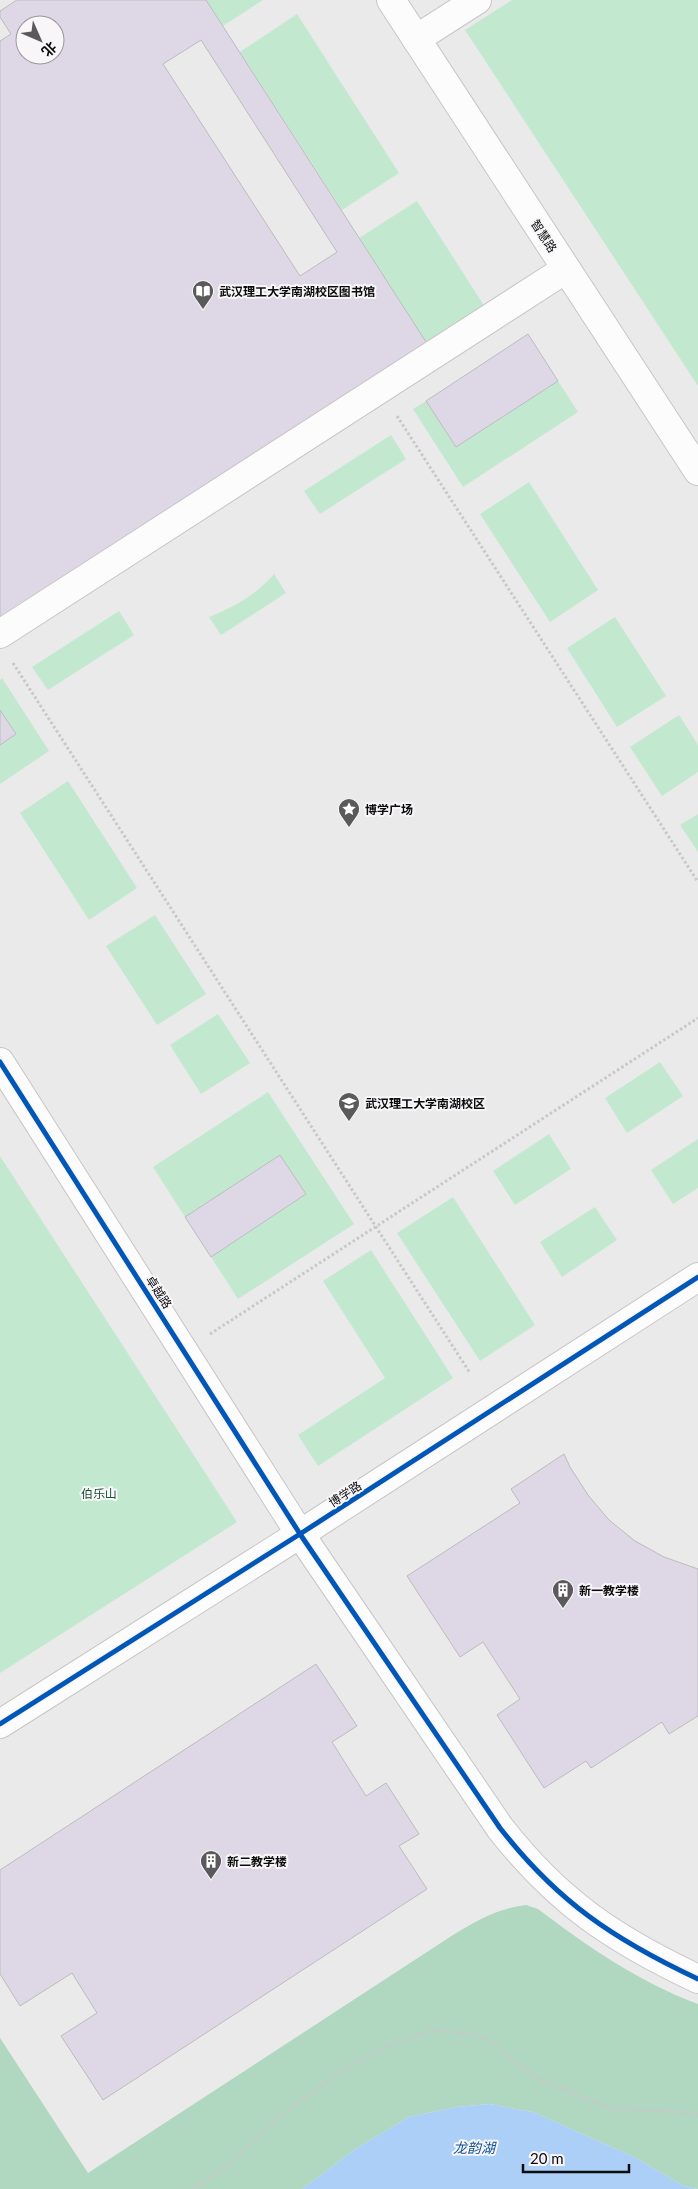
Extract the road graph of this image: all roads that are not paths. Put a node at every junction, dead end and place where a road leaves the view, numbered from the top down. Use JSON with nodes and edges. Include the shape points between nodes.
{"nodes":[{"id":1,"x":391,"y":0,"type":"edge"},
{"id":2,"x":477,"y":0,"type":"edge"},
{"id":3,"x":416,"y":39,"type":"junction"},
{"id":4,"x":566,"y":269,"type":"junction"},
{"id":5,"x":698,"y":471,"type":"edge"},
{"id":6,"x":5,"y":646,"type":"edge"},
{"id":7,"x":0,"y":1062,"type":"edge"},
{"id":8,"x":698,"y":1277,"type":"edge"},
{"id":9,"x":300,"y":1534,"type":"junction"},
{"id":10,"x":0,"y":1724,"type":"edge"},
{"id":11,"x":698,"y":1978,"type":"edge"}],
"edges":[{"from":1,"to":3,"type":"street","name":"智慧路"},
{"from":2,"to":3,"type":"street"},
{"from":3,"to":4,"type":"street","name":"智慧路"},
{"from":4,"to":5,"type":"street","name":"智慧路"},
{"from":4,"to":6,"type":"street"},
{"from":7,"to":9,"type":"street","name":"卓越路"},
{"from":8,"to":9,"type":"street","name":"博学路"},
{"from":9,"to":10,"type":"street","name":"博学路"},
{"from":9,"to":11,"type":"street","name":"卓越路","via":[[523,1858],[569,1903],[599,1924],[631,1945]]}]}
